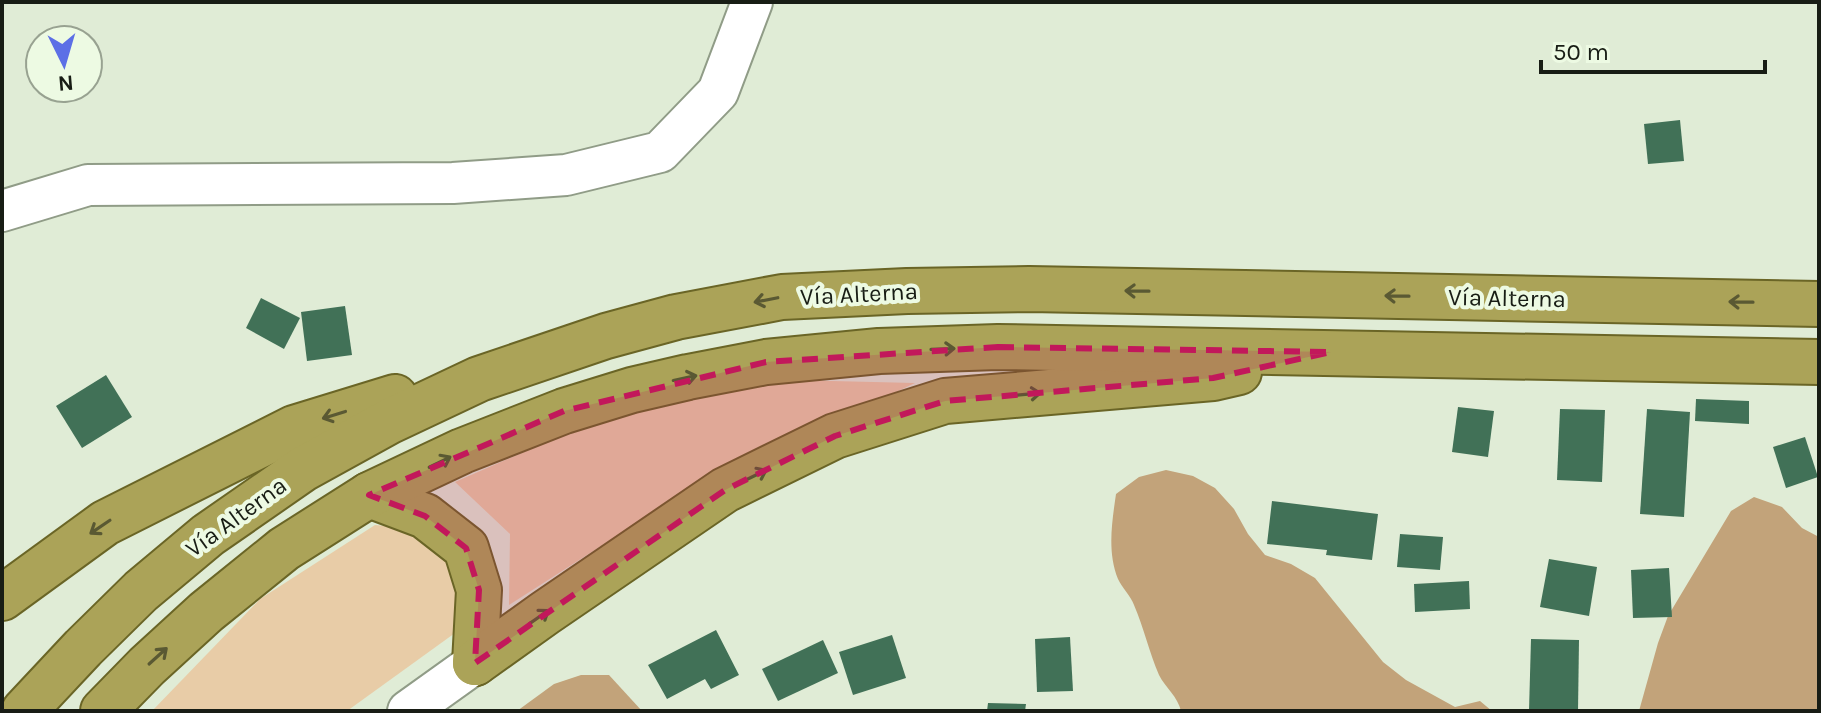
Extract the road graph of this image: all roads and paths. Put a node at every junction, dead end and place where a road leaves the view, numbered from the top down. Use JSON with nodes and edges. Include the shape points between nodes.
{"nodes":[{"id":1,"x":752,"y":2,"type":"edge"},
{"id":2,"x":2,"y":211,"type":"edge"},
{"id":3,"x":1819,"y":304,"type":"edge"},
{"id":4,"x":1331,"y":352,"type":"junction"},
{"id":5,"x":1819,"y":362,"type":"edge"},
{"id":6,"x":490,"y":375,"type":"junction"},
{"id":7,"x":369,"y":495,"type":"junction"},
{"id":8,"x":2,"y":598,"type":"edge"},
{"id":9,"x":475,"y":663,"type":"junction"},
{"id":10,"x":24,"y":711,"type":"edge"},
{"id":11,"x":103,"y":711,"type":"edge"},
{"id":12,"x":408,"y":711,"type":"edge"}],
"edges":[{"from":1,"to":2,"type":"main road","via":[[718,92],[660,152],[566,175],[453,183],[88,185]]},
{"from":3,"to":6,"type":"highway","name":"Vía Alterna","one_way":true,"via":[[1029,289],[782,297],[676,317]]},
{"from":4,"to":5,"type":"highway"},
{"from":7,"to":4,"type":"highway","one_way":true,"via":[[564,411],[632,390],[766,362],[998,347]]},
{"from":9,"to":4,"type":"highway","one_way":true,"via":[[725,490],[835,436],[945,401],[1213,378]]},
{"from":6,"to":8,"type":"highway","one_way":true,"via":[[446,381],[294,428],[105,523]]},
{"from":6,"to":10,"type":"highway","name":"Vía Alterna","via":[[303,469],[208,535],[141,591]]},
{"from":7,"to":9,"type":"highway","via":[[425,516],[466,548],[479,590]]},
{"from":11,"to":7,"type":"highway","one_way":true,"via":[[206,612],[284,549]]},
{"from":9,"to":12,"type":"main road"}]}
